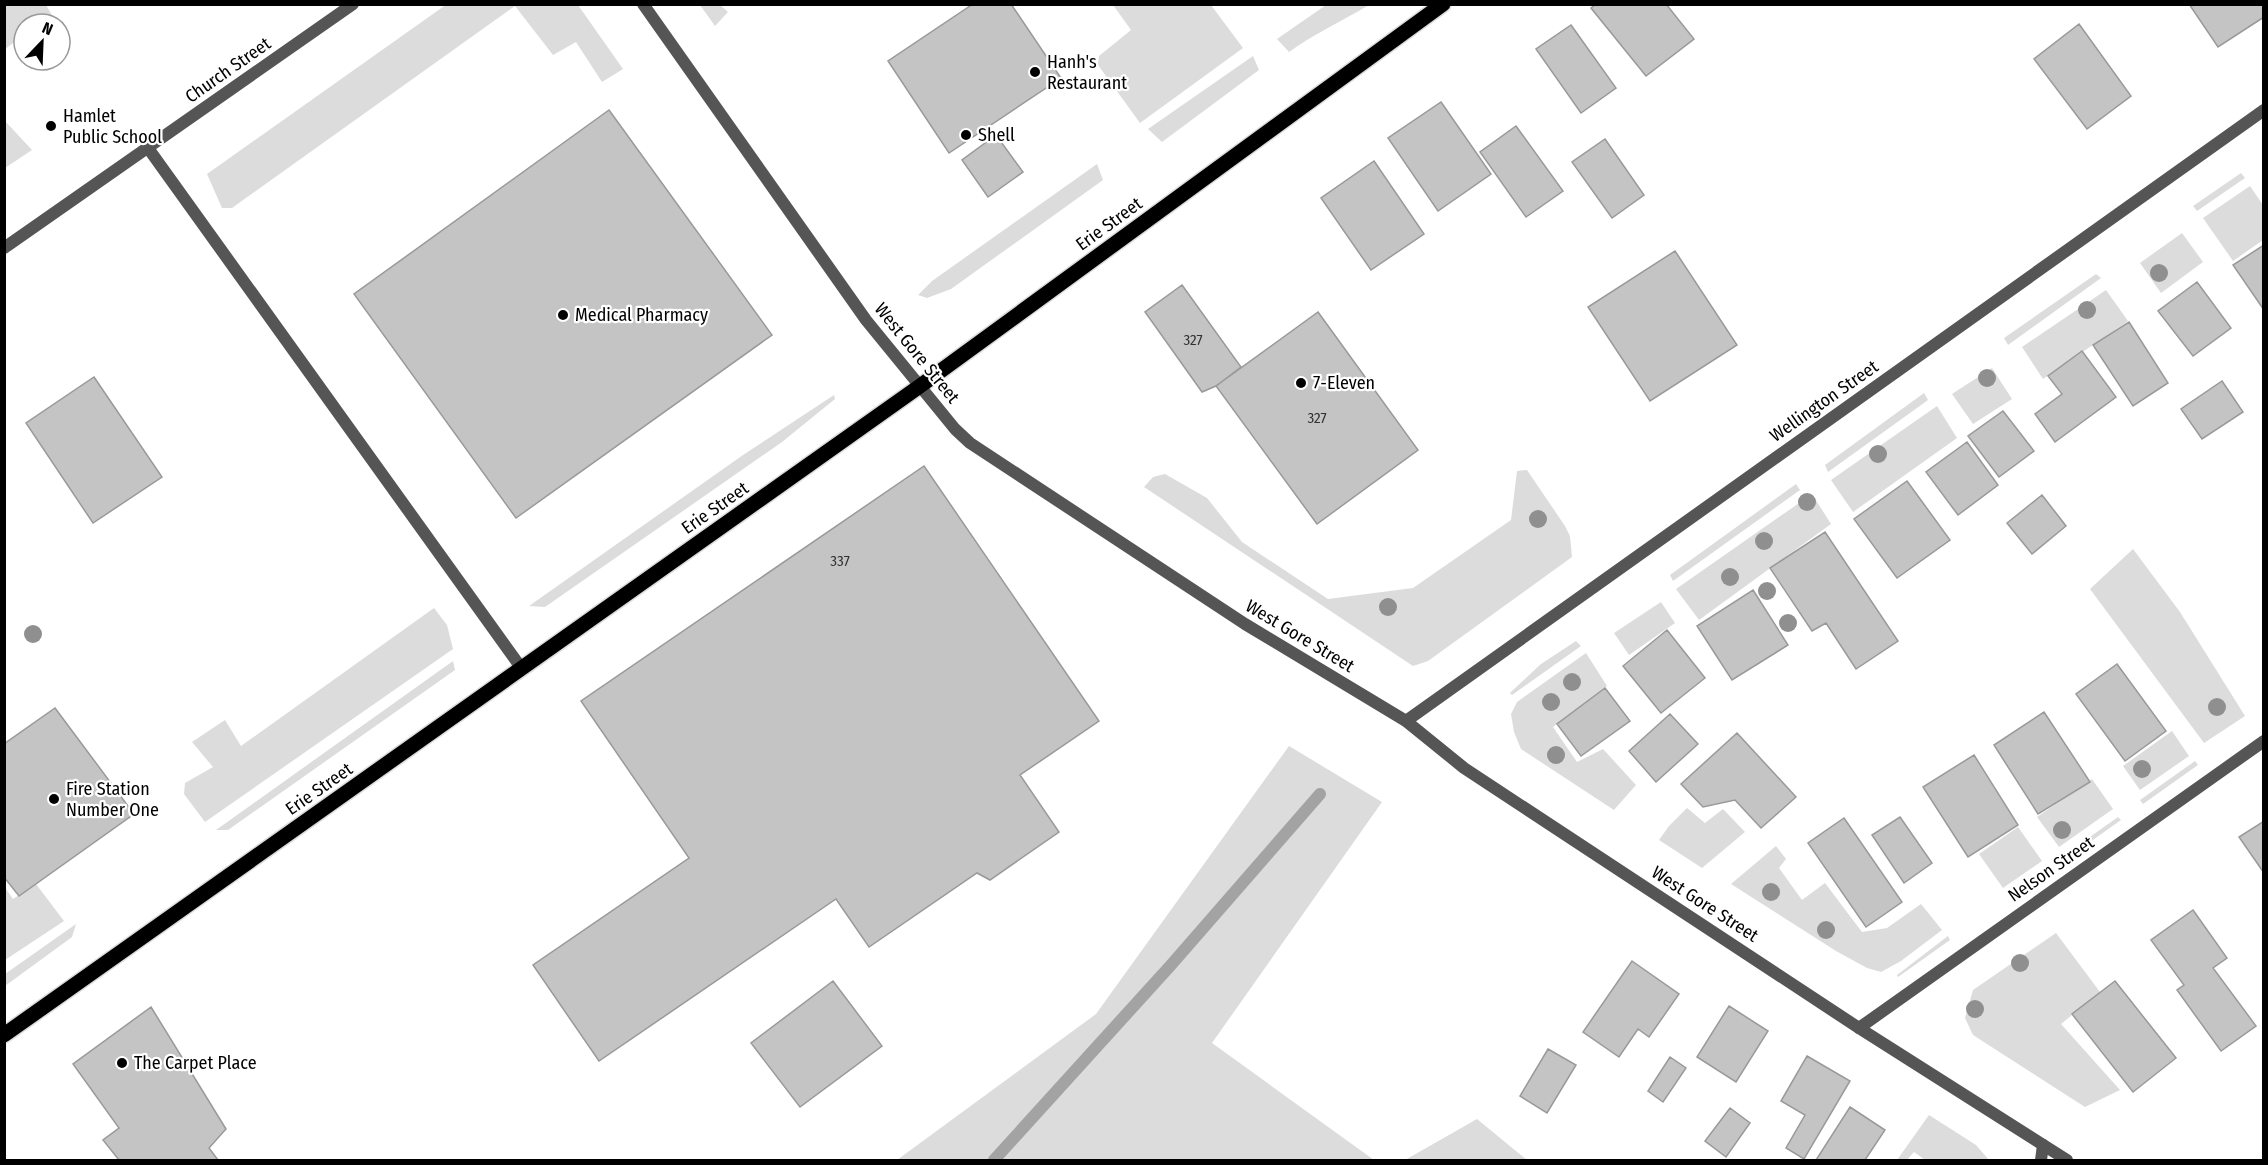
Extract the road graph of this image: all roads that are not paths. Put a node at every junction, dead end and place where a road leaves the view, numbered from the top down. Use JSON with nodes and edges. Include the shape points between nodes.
{"nodes":[{"id":1,"x":353,"y":4,"type":"edge"},
{"id":2,"x":643,"y":4,"type":"edge"},
{"id":3,"x":1443,"y":4,"type":"edge"},
{"id":4,"x":2264,"y":110,"type":"edge"},
{"id":5,"x":148,"y":148,"type":"junction"},
{"id":6,"x":4,"y":248,"type":"edge"},
{"id":7,"x":920,"y":386,"type":"junction"},
{"id":8,"x":522,"y":669,"type":"junction"},
{"id":9,"x":1406,"y":721,"type":"junction"},
{"id":10,"x":2264,"y":741,"type":"edge"},
{"id":11,"x":1860,"y":1028,"type":"junction"},
{"id":12,"x":4,"y":1035,"type":"edge"},
{"id":13,"x":2043,"y":1145,"type":"junction"},
{"id":14,"x":2041,"y":1161,"type":"edge"},
{"id":15,"x":2067,"y":1161,"type":"edge"}],
"edges":[{"from":1,"to":5,"type":"street","name":"Church Street"},
{"from":2,"to":7,"type":"street","name":"West Gore Street","via":[[866,320]]},
{"from":3,"to":7,"type":"main road","name":"Erie Street"},
{"from":4,"to":9,"type":"street","name":"Wellington Street"},
{"from":5,"to":6,"type":"street","name":"Church Street"},
{"from":5,"to":8,"type":"street"},
{"from":7,"to":8,"type":"main road","name":"Erie Street"},
{"from":7,"to":9,"type":"street","name":"West Gore Street","via":[[970,443],[1245,624]]},
{"from":8,"to":12,"type":"main road","name":"Erie Street"},
{"from":9,"to":11,"type":"street","name":"West Gore Street","via":[[1464,768]]},
{"from":10,"to":11,"type":"street","name":"Nelson Street"},
{"from":11,"to":13,"type":"street","name":"West Gore Street"},
{"from":13,"to":14,"type":"street"},
{"from":13,"to":15,"type":"street","name":"West Gore Street"}]}
